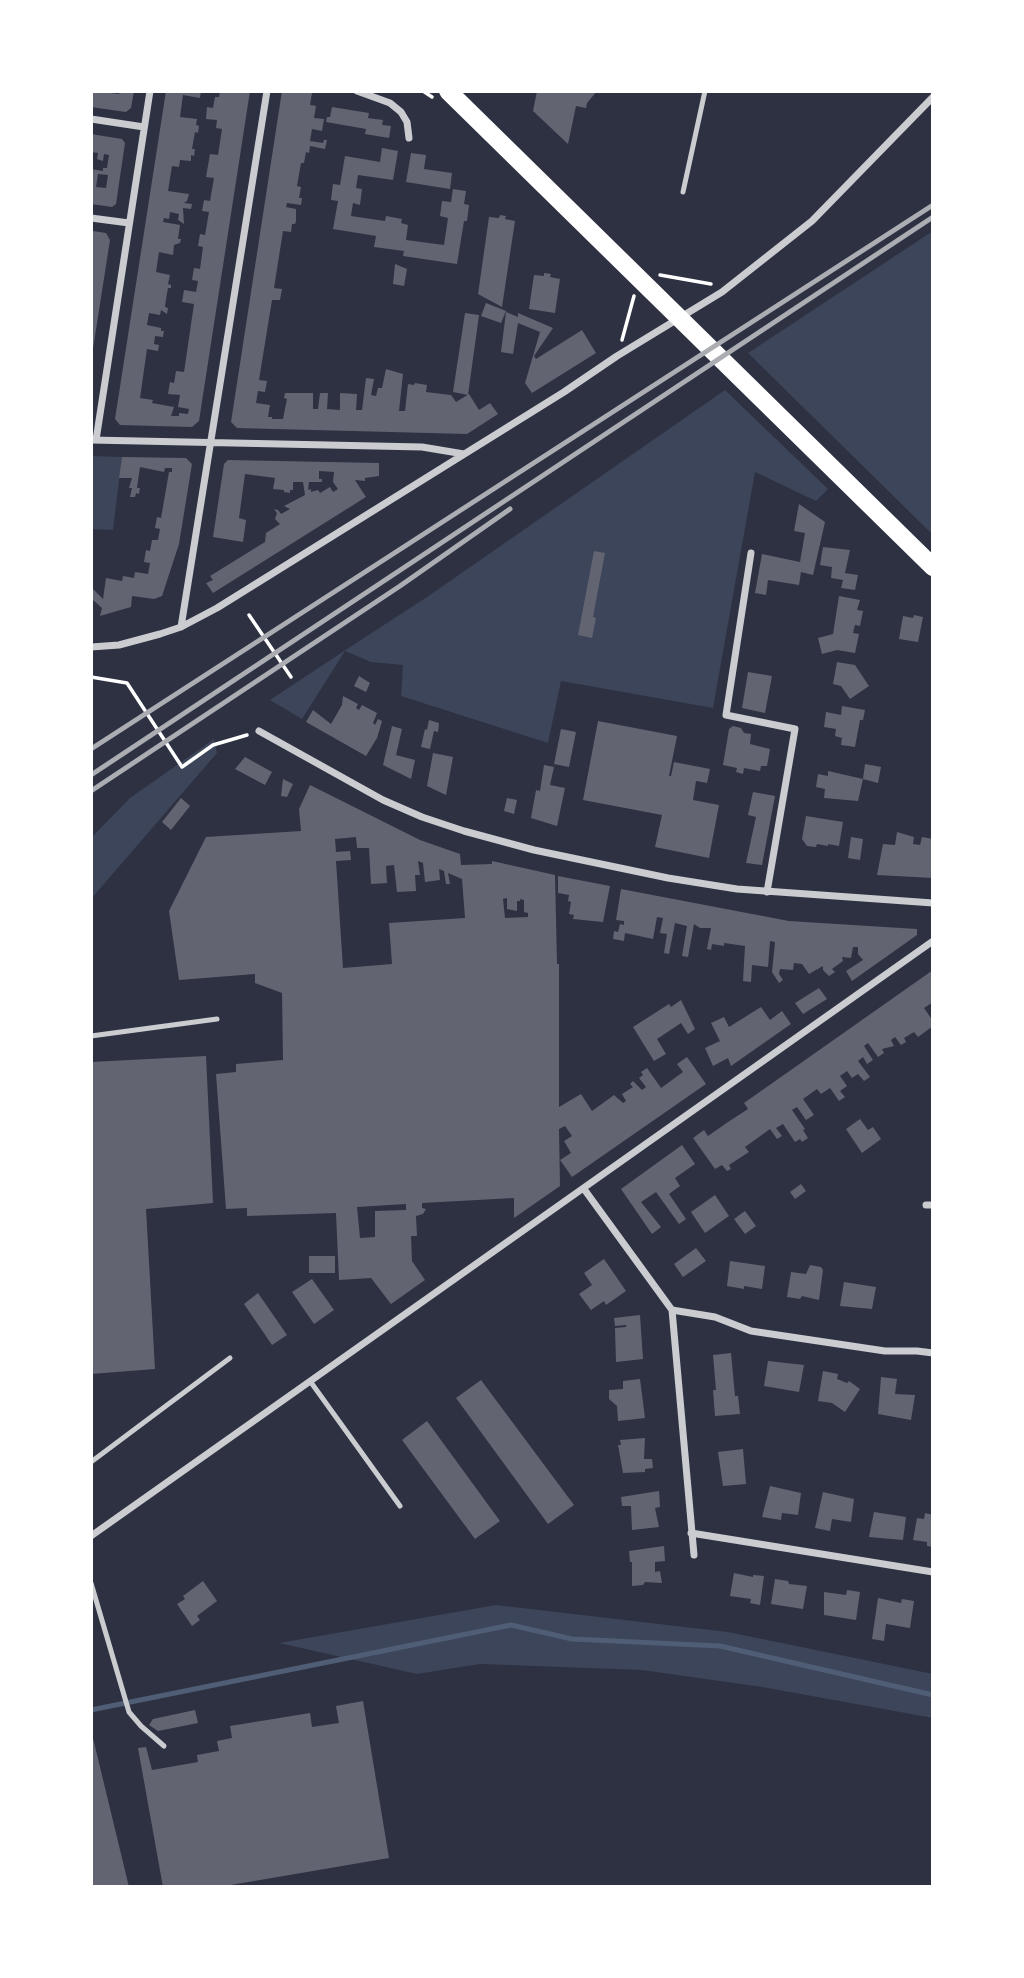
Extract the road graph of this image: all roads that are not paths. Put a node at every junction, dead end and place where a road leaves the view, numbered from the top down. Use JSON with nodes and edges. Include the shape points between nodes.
{"nodes":[{"id":1,"x":150,"y":91,"type":"edge"},
{"id":2,"x":267,"y":91,"type":"edge"},
{"id":3,"x":357,"y":91,"type":"edge"},
{"id":4,"x":448,"y":91,"type":"edge"},
{"id":5,"x":705,"y":91,"type":"edge"},
{"id":6,"x":933,"y":97,"type":"edge"},
{"id":7,"x":91,"y":119,"type":"edge"},
{"id":8,"x":144,"y":127,"type":"junction"},
{"id":9,"x":409,"y":138,"type":"dead end"},
{"id":10,"x":683,"y":192,"type":"dead end"},
{"id":11,"x":91,"y":218,"type":"edge"},
{"id":12,"x":129,"y":223,"type":"junction"},
{"id":13,"x":94,"y":440,"type":"edge"},
{"id":14,"x":211,"y":444,"type":"junction"},
{"id":15,"x":464,"y":454,"type":"junction"},
{"id":16,"x":751,"y":553,"type":"dead end"},
{"id":17,"x":933,"y":567,"type":"edge"},
{"id":18,"x":181,"y":627,"type":"junction"},
{"id":19,"x":91,"y":647,"type":"edge"},
{"id":20,"x":258,"y":731,"type":"road end"},
{"id":21,"x":767,"y":892,"type":"junction"},
{"id":22,"x":933,"y":903,"type":"edge"},
{"id":23,"x":933,"y":941,"type":"edge"},
{"id":24,"x":218,"y":1018,"type":"dead end"},
{"id":25,"x":91,"y":1035,"type":"edge"},
{"id":26,"x":584,"y":1189,"type":"junction"},
{"id":27,"x":672,"y":1310,"type":"junction"},
{"id":28,"x":933,"y":1353,"type":"edge"},
{"id":29,"x":230,"y":1358,"type":"dead end"},
{"id":30,"x":310,"y":1381,"type":"junction"},
{"id":31,"x":91,"y":1462,"type":"edge"},
{"id":32,"x":400,"y":1506,"type":"dead end"},
{"id":33,"x":691,"y":1533,"type":"junction"},
{"id":34,"x":91,"y":1536,"type":"edge"},
{"id":35,"x":694,"y":1555,"type":"dead end"},
{"id":36,"x":933,"y":1573,"type":"edge"},
{"id":37,"x":91,"y":1583,"type":"edge"},
{"id":38,"x":164,"y":1746,"type":"dead end"}],
"edges":[{"from":1,"to":8,"type":"street"},
{"from":2,"to":14,"type":"street"},
{"from":3,"to":9,"type":"street","via":[[390,103],[407,122]]},
{"from":4,"to":17,"type":"main road"},
{"from":5,"to":10,"type":"lane"},
{"from":6,"to":15,"type":"street","via":[[812,221],[746,275]]},
{"from":7,"to":8,"type":"street"},
{"from":8,"to":12,"type":"street"},
{"from":11,"to":12,"type":"street"},
{"from":12,"to":13,"type":"street"},
{"from":13,"to":14,"type":"street"},
{"from":14,"to":15,"type":"street","via":[[422,447]]},
{"from":14,"to":18,"type":"street"},
{"from":15,"to":18,"type":"street"},
{"from":16,"to":21,"type":"street","via":[[726,715],[795,729]]},
{"from":18,"to":19,"type":"street","via":[[119,645]]},
{"from":20,"to":21,"type":"street","via":[[383,800],[442,825],[610,867]]},
{"from":21,"to":22,"type":"street"},
{"from":23,"to":26,"type":"street"},
{"from":24,"to":25,"type":"lane"},
{"from":26,"to":27,"type":"street"},
{"from":26,"to":30,"type":"street"},
{"from":27,"to":28,"type":"street","via":[[715,1317],[751,1331],[886,1351]]},
{"from":27,"to":33,"type":"street"},
{"from":29,"to":31,"type":"lane"},
{"from":30,"to":32,"type":"lane"},
{"from":30,"to":34,"type":"street"},
{"from":33,"to":35,"type":"street"},
{"from":33,"to":36,"type":"street"},
{"from":37,"to":38,"type":"lane","via":[[129,1712]]}]}
